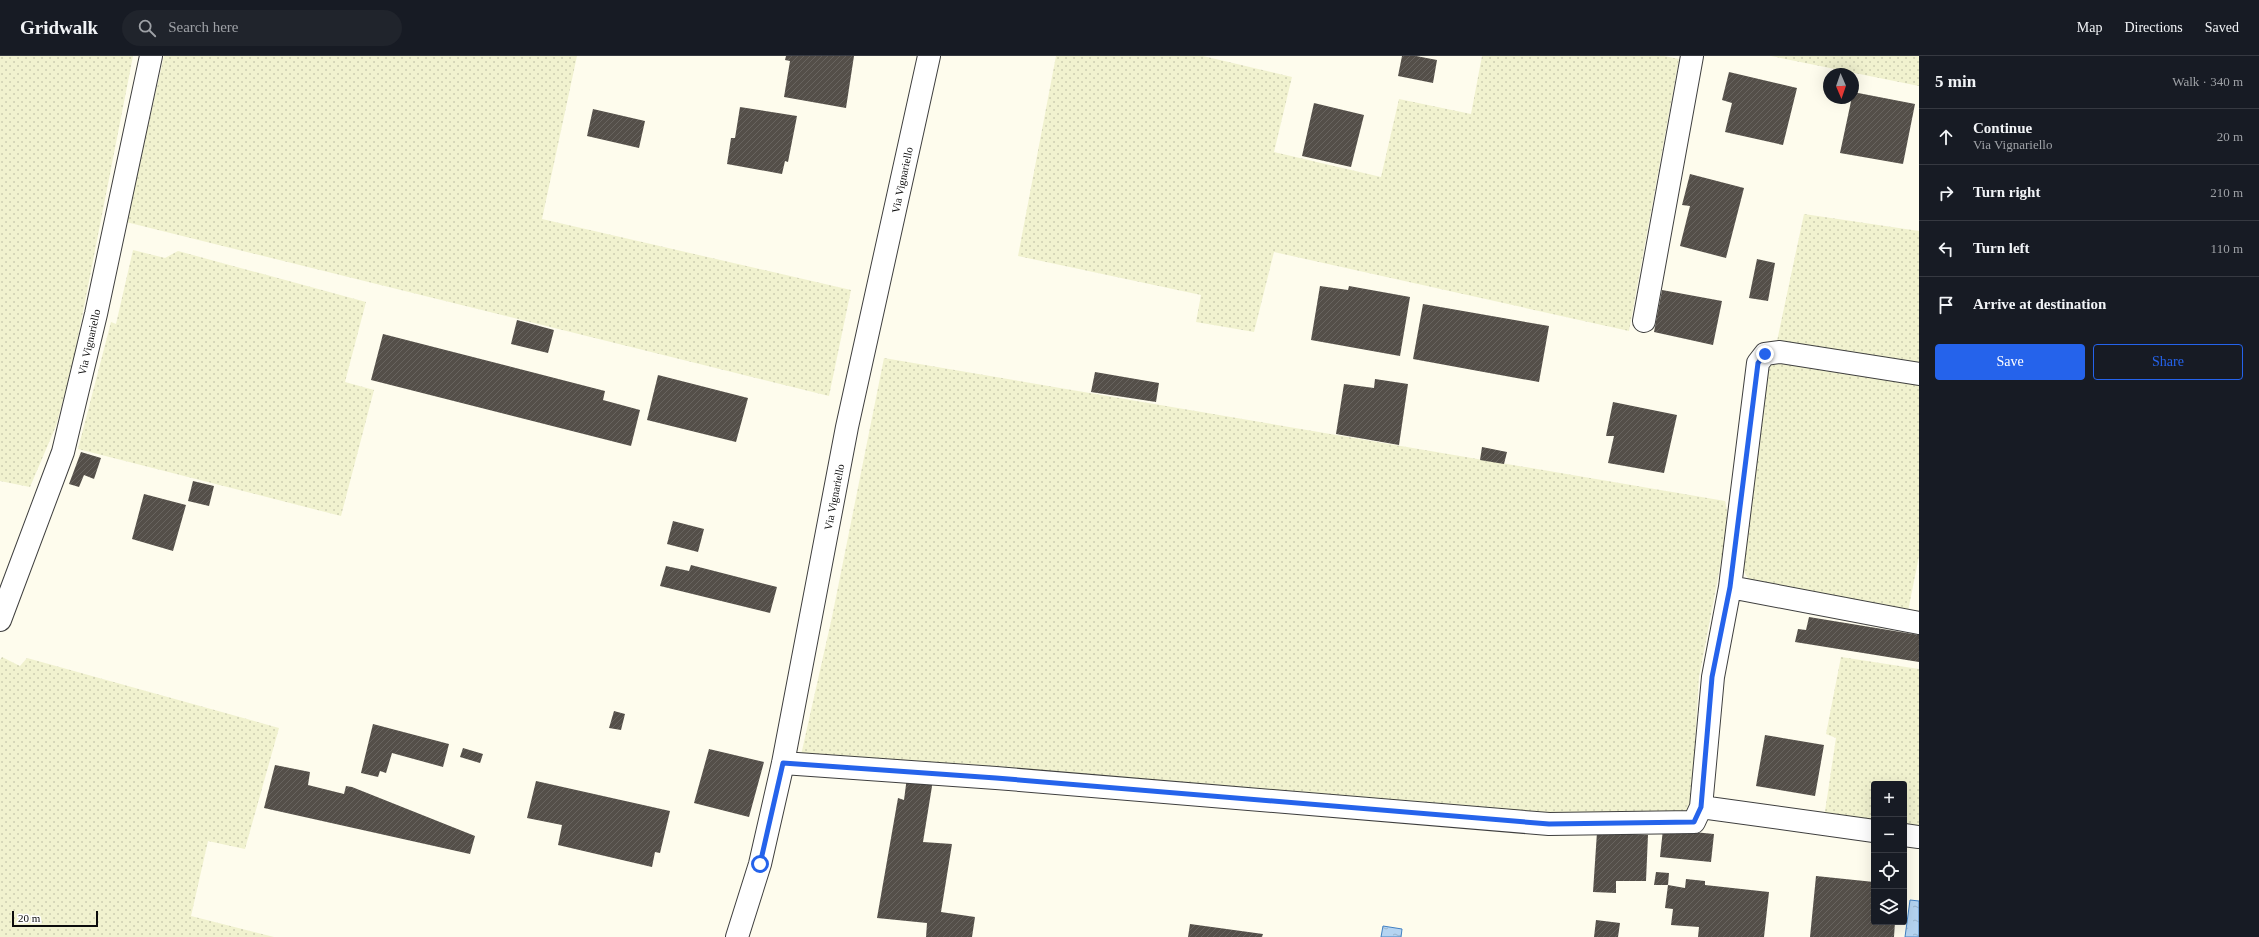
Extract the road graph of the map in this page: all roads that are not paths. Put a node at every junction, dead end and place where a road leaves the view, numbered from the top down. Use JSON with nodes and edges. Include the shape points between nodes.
{"nodes":[{"id":1,"x":151,"y":56,"type":"edge"},
{"id":2,"x":929,"y":56,"type":"edge"},
{"id":3,"x":1692,"y":56,"type":"edge"},
{"id":4,"x":1644,"y":321,"type":"dead end"},
{"id":5,"x":1919,"y":374,"type":"edge"},
{"id":6,"x":1730,"y":587,"type":"junction"},
{"id":7,"x":0,"y":620,"type":"edge"},
{"id":8,"x":1919,"y":623,"type":"edge"},
{"id":9,"x":783,"y":763,"type":"junction"},
{"id":10,"x":1701,"y":807,"type":"junction"},
{"id":11,"x":1871,"y":831,"type":"edge"},
{"id":12,"x":1907,"y":835,"type":"edge"},
{"id":13,"x":1919,"y":837,"type":"edge"},
{"id":14,"x":737,"y":937,"type":"edge"}],
"edges":[{"from":1,"to":7,"type":"street","name":"Via Vignariello","via":[[96,314],[63,452]]},
{"from":2,"to":9,"type":"street","name":"Via Vignariello","via":[[847,427]]},
{"from":3,"to":4,"type":"street"},
{"from":5,"to":6,"type":"street","via":[[1780,352],[1765,354],[1758,363]]},
{"from":6,"to":8,"type":"street"},
{"from":6,"to":10,"type":"street","via":[[1712,677]]},
{"from":9,"to":10,"type":"street","via":[[1549,824],[1694,822]]},
{"from":9,"to":14,"type":"street","name":"Via Vignariello","via":[[760,864]]},
{"from":10,"to":11,"type":"street"},
{"from":12,"to":13,"type":"street"}]}
